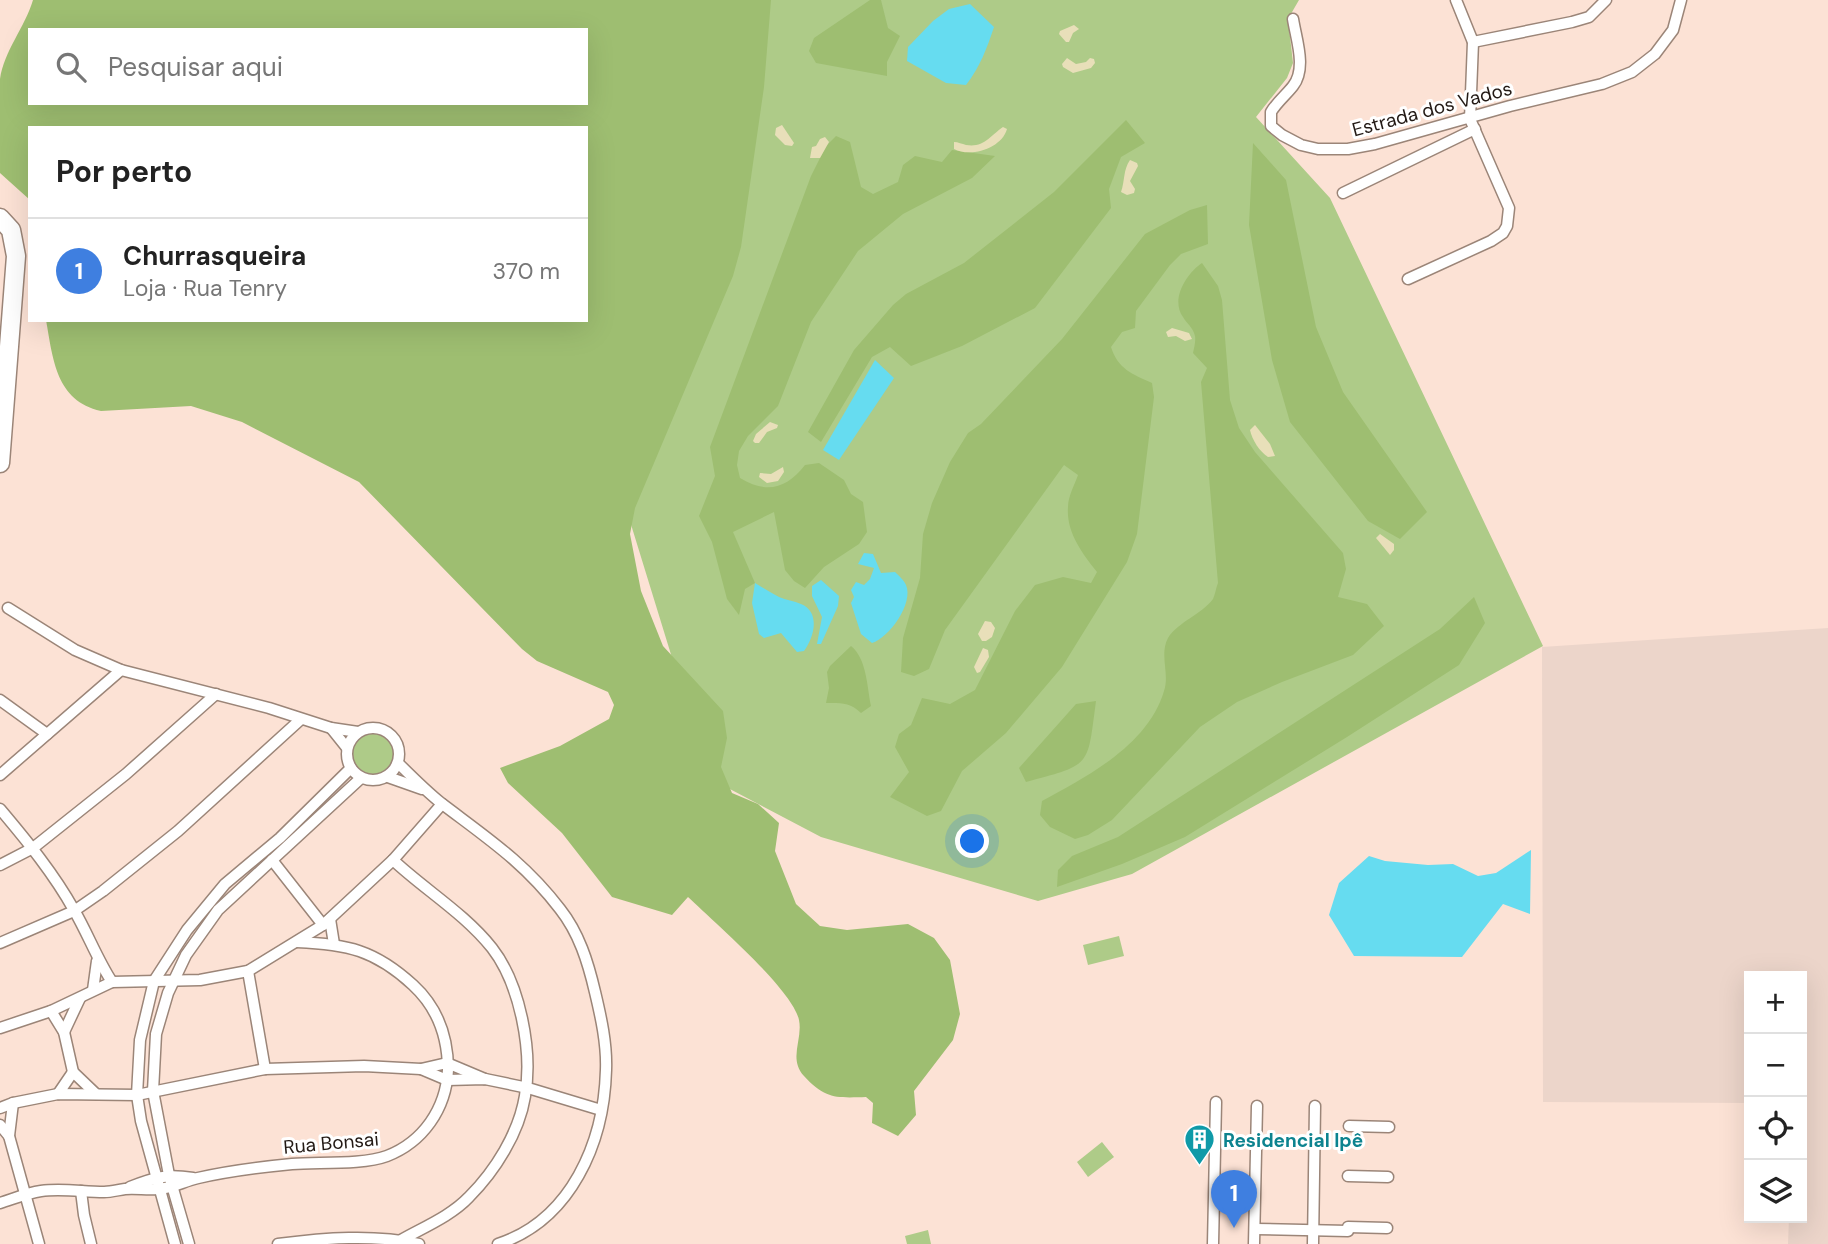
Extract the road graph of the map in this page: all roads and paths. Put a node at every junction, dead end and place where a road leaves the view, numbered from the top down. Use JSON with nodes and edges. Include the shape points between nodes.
{"nodes":[{"id":1,"x":1456,"y":0,"type":"edge"},
{"id":2,"x":1606,"y":0,"type":"edge"},
{"id":3,"x":1681,"y":0,"type":"edge"},
{"id":4,"x":1293,"y":19,"type":"dead end"},
{"id":5,"x":1473,"y":42,"type":"junction"},
{"id":6,"x":1472,"y":124,"type":"junction"},
{"id":7,"x":1343,"y":193,"type":"dead end"},
{"id":8,"x":0,"y":218,"type":"edge"},
{"id":9,"x":1408,"y":279,"type":"dead end"},
{"id":10,"x":0,"y":463,"type":"edge"},
{"id":11,"x":8,"y":608,"type":"dead end"},
{"id":12,"x":121,"y":670,"type":"junction"},
{"id":13,"x":216,"y":694,"type":"junction"},
{"id":14,"x":0,"y":700,"type":"edge"},
{"id":15,"x":300,"y":720,"type":"junction"},
{"id":16,"x":331,"y":728,"type":"junction"},
{"id":17,"x":358,"y":732,"type":"junction"},
{"id":18,"x":47,"y":734,"type":"junction"},
{"id":19,"x":348,"y":748,"type":"junction"},
{"id":20,"x":398,"y":763,"type":"junction"},
{"id":21,"x":351,"y":768,"type":"junction"},
{"id":22,"x":0,"y":775,"type":"edge"},
{"id":23,"x":388,"y":777,"type":"junction"},
{"id":24,"x":361,"y":778,"type":"junction"},
{"id":25,"x":426,"y":791,"type":"junction"},
{"id":26,"x":442,"y":804,"type":"junction"},
{"id":27,"x":0,"y":809,"type":"edge"},
{"id":28,"x":33,"y":848,"type":"junction"},
{"id":29,"x":272,"y":860,"type":"junction"},
{"id":30,"x":393,"y":860,"type":"junction"},
{"id":31,"x":0,"y":865,"type":"edge"},
{"id":32,"x":74,"y":911,"type":"junction"},
{"id":33,"x":326,"y":922,"type":"junction"},
{"id":34,"x":297,"y":942,"type":"junction"},
{"id":35,"x":0,"y":943,"type":"edge"},
{"id":36,"x":334,"y":944,"type":"junction"},
{"id":37,"x":97,"y":961,"type":"junction"},
{"id":38,"x":248,"y":971,"type":"junction"},
{"id":39,"x":154,"y":981,"type":"junction"},
{"id":40,"x":173,"y":981,"type":"junction"},
{"id":41,"x":112,"y":982,"type":"junction"},
{"id":42,"x":93,"y":990,"type":"junction"},
{"id":43,"x":80,"y":998,"type":"junction"},
{"id":44,"x":51,"y":1011,"type":"junction"},
{"id":45,"x":0,"y":1028,"type":"edge"},
{"id":46,"x":64,"y":1032,"type":"junction"},
{"id":47,"x":447,"y":1063,"type":"junction"},
{"id":48,"x":265,"y":1069,"type":"junction"},
{"id":49,"x":421,"y":1069,"type":"junction"},
{"id":50,"x":74,"y":1072,"type":"junction"},
{"id":51,"x":485,"y":1079,"type":"junction"},
{"id":52,"x":447,"y":1080,"type":"junction"},
{"id":53,"x":526,"y":1088,"type":"junction"},
{"id":54,"x":153,"y":1091,"type":"junction"},
{"id":55,"x":58,"y":1094,"type":"junction"},
{"id":56,"x":96,"y":1094,"type":"junction"},
{"id":57,"x":137,"y":1095,"type":"junction"},
{"id":58,"x":1216,"y":1102,"type":"dead end"},
{"id":59,"x":13,"y":1103,"type":"junction"},
{"id":60,"x":1257,"y":1106,"type":"dead end"},
{"id":61,"x":1315,"y":1106,"type":"dead end"},
{"id":62,"x":0,"y":1108,"type":"edge"},
{"id":63,"x":601,"y":1110,"type":"junction"},
{"id":64,"x":0,"y":1125,"type":"edge"},
{"id":65,"x":1349,"y":1126,"type":"dead end"},
{"id":66,"x":1389,"y":1127,"type":"dead end"},
{"id":67,"x":9,"y":1136,"type":"junction"},
{"id":68,"x":169,"y":1175,"type":"junction"},
{"id":69,"x":1348,"y":1176,"type":"dead end"},
{"id":70,"x":156,"y":1177,"type":"junction"},
{"id":71,"x":1388,"y":1177,"type":"dead end"},
{"id":72,"x":196,"y":1178,"type":"junction"},
{"id":73,"x":173,"y":1186,"type":"junction"},
{"id":74,"x":127,"y":1189,"type":"junction"},
{"id":75,"x":160,"y":1189,"type":"junction"},
{"id":76,"x":81,"y":1191,"type":"junction"},
{"id":77,"x":26,"y":1194,"type":"junction"},
{"id":78,"x":0,"y":1203,"type":"edge"},
{"id":79,"x":1387,"y":1228,"type":"dead end"},
{"id":80,"x":1255,"y":1229,"type":"junction"},
{"id":81,"x":1313,"y":1230,"type":"junction"},
{"id":82,"x":401,"y":1240,"type":"junction"},
{"id":83,"x":39,"y":1244,"type":"edge"},
{"id":84,"x":91,"y":1244,"type":"edge"},
{"id":85,"x":175,"y":1244,"type":"edge"},
{"id":86,"x":189,"y":1244,"type":"edge"},
{"id":87,"x":278,"y":1244,"type":"edge"},
{"id":88,"x":419,"y":1244,"type":"edge"},
{"id":89,"x":498,"y":1244,"type":"edge"},
{"id":90,"x":1213,"y":1244,"type":"edge"},
{"id":91,"x":1255,"y":1244,"type":"edge"},
{"id":92,"x":1313,"y":1244,"type":"edge"}],
"edges":[{"from":1,"to":5,"type":"street"},
{"from":2,"to":5,"type":"street","via":[[1589,17]]},
{"from":3,"to":6,"type":"street","name":"Estrada dos Vados","via":[[1665,44],[1632,72],[1602,84],[1510,106]]},
{"from":4,"to":6,"type":"street","name":"Estrada dos Vados","via":[[1298,76],[1269,119],[1282,135],[1318,149],[1348,149],[1448,122]]},
{"from":5,"to":6,"type":"street"},
{"from":6,"to":7,"type":"street"},
{"from":6,"to":9,"type":"street","via":[[1505,194],[1507,226],[1491,241]]},
{"from":8,"to":10,"type":"highway","via":[[11,230],[16,256]]},
{"from":11,"to":12,"type":"street","via":[[75,650]]},
{"from":12,"to":13,"type":"street"},
{"from":12,"to":18,"type":"street"},
{"from":13,"to":15,"type":"street"},
{"from":13,"to":28,"type":"street"},
{"from":14,"to":18,"type":"street"},
{"from":15,"to":16,"type":"street"},
{"from":15,"to":32,"type":"street","via":[[178,831]]},
{"from":16,"to":17,"type":"street"},
{"from":16,"to":19,"type":"street"},
{"from":17,"to":19,"type":"street"},
{"from":17,"to":20,"type":"street","via":[[374,727],[390,733],[399,748]]},
{"from":18,"to":22,"type":"street"},
{"from":19,"to":21,"type":"street"},
{"from":20,"to":23,"type":"street"},
{"from":20,"to":25,"type":"street"},
{"from":21,"to":24,"type":"street"},
{"from":21,"to":39,"type":"street","via":[[225,884]]},
{"from":23,"to":24,"type":"street"},
{"from":23,"to":25,"type":"street"},
{"from":24,"to":29,"type":"street"},
{"from":25,"to":26,"type":"street"},
{"from":26,"to":30,"type":"street"},
{"from":26,"to":63,"type":"street","via":[[520,863],[575,932],[588,963],[605,1045]]},
{"from":27,"to":28,"type":"street"},
{"from":28,"to":31,"type":"street"},
{"from":28,"to":32,"type":"street"},
{"from":29,"to":33,"type":"street"},
{"from":29,"to":40,"type":"street","via":[[218,910]]},
{"from":30,"to":33,"type":"street"},
{"from":30,"to":53,"type":"street","via":[[469,922],[503,964],[523,1023]]},
{"from":32,"to":35,"type":"street"},
{"from":32,"to":37,"type":"street"},
{"from":33,"to":34,"type":"street"},
{"from":33,"to":36,"type":"street"},
{"from":34,"to":36,"type":"street","name":"Rua Bonsai"},
{"from":34,"to":38,"type":"street"},
{"from":36,"to":47,"type":"street","name":"Rua Bonsai","via":[[374,957],[425,997],[442,1026]]},
{"from":37,"to":41,"type":"street"},
{"from":37,"to":42,"type":"street"},
{"from":38,"to":40,"type":"street"},
{"from":38,"to":48,"type":"street"},
{"from":39,"to":40,"type":"street"},
{"from":39,"to":41,"type":"street"},
{"from":39,"to":57,"type":"street","via":[[140,1040]]},
{"from":40,"to":54,"type":"street","via":[[156,1034]]},
{"from":41,"to":42,"type":"street"},
{"from":42,"to":43,"type":"street"},
{"from":43,"to":44,"type":"street"},
{"from":43,"to":46,"type":"street"},
{"from":44,"to":45,"type":"street"},
{"from":44,"to":46,"type":"street"},
{"from":46,"to":50,"type":"street"},
{"from":47,"to":49,"type":"street"},
{"from":47,"to":51,"type":"street"},
{"from":47,"to":52,"type":"street","name":"Rua Bonsai"},
{"from":48,"to":49,"type":"street"},
{"from":48,"to":54,"type":"street"},
{"from":49,"to":52,"type":"street"},
{"from":50,"to":55,"type":"street"},
{"from":50,"to":56,"type":"street"},
{"from":51,"to":52,"type":"street"},
{"from":51,"to":53,"type":"street"},
{"from":52,"to":72,"type":"street","name":"Rua Bonsai","via":[[438,1110],[422,1134],[387,1156]]},
{"from":53,"to":63,"type":"street"},
{"from":53,"to":82,"type":"street","via":[[511,1136],[487,1176],[454,1210]]},
{"from":54,"to":57,"type":"street"},
{"from":54,"to":68,"type":"street"},
{"from":55,"to":56,"type":"street"},
{"from":55,"to":59,"type":"street"},
{"from":56,"to":57,"type":"street"},
{"from":57,"to":70,"type":"street"},
{"from":58,"to":90,"type":"street"},
{"from":59,"to":62,"type":"street"},
{"from":59,"to":67,"type":"street"},
{"from":60,"to":80,"type":"street"},
{"from":61,"to":81,"type":"street"},
{"from":63,"to":89,"type":"street","via":[[587,1157],[565,1198],[533,1228]]},
{"from":64,"to":67,"type":"street"},
{"from":65,"to":66,"type":"street"},
{"from":67,"to":77,"type":"street"},
{"from":68,"to":70,"type":"street"},
{"from":68,"to":72,"type":"street"},
{"from":68,"to":73,"type":"street"},
{"from":69,"to":71,"type":"street"},
{"from":70,"to":74,"type":"street"},
{"from":70,"to":75,"type":"street"},
{"from":72,"to":73,"type":"street"},
{"from":73,"to":75,"type":"street"},
{"from":73,"to":86,"type":"street"},
{"from":74,"to":75,"type":"street"},
{"from":74,"to":76,"type":"street"},
{"from":75,"to":85,"type":"street"},
{"from":76,"to":77,"type":"street"},
{"from":76,"to":84,"type":"street"},
{"from":77,"to":78,"type":"street"},
{"from":77,"to":83,"type":"street"},
{"from":79,"to":81,"type":"street"},
{"from":80,"to":81,"type":"street"},
{"from":80,"to":91,"type":"street"},
{"from":81,"to":92,"type":"street"},
{"from":82,"to":87,"type":"street"},
{"from":82,"to":88,"type":"street"}]}
